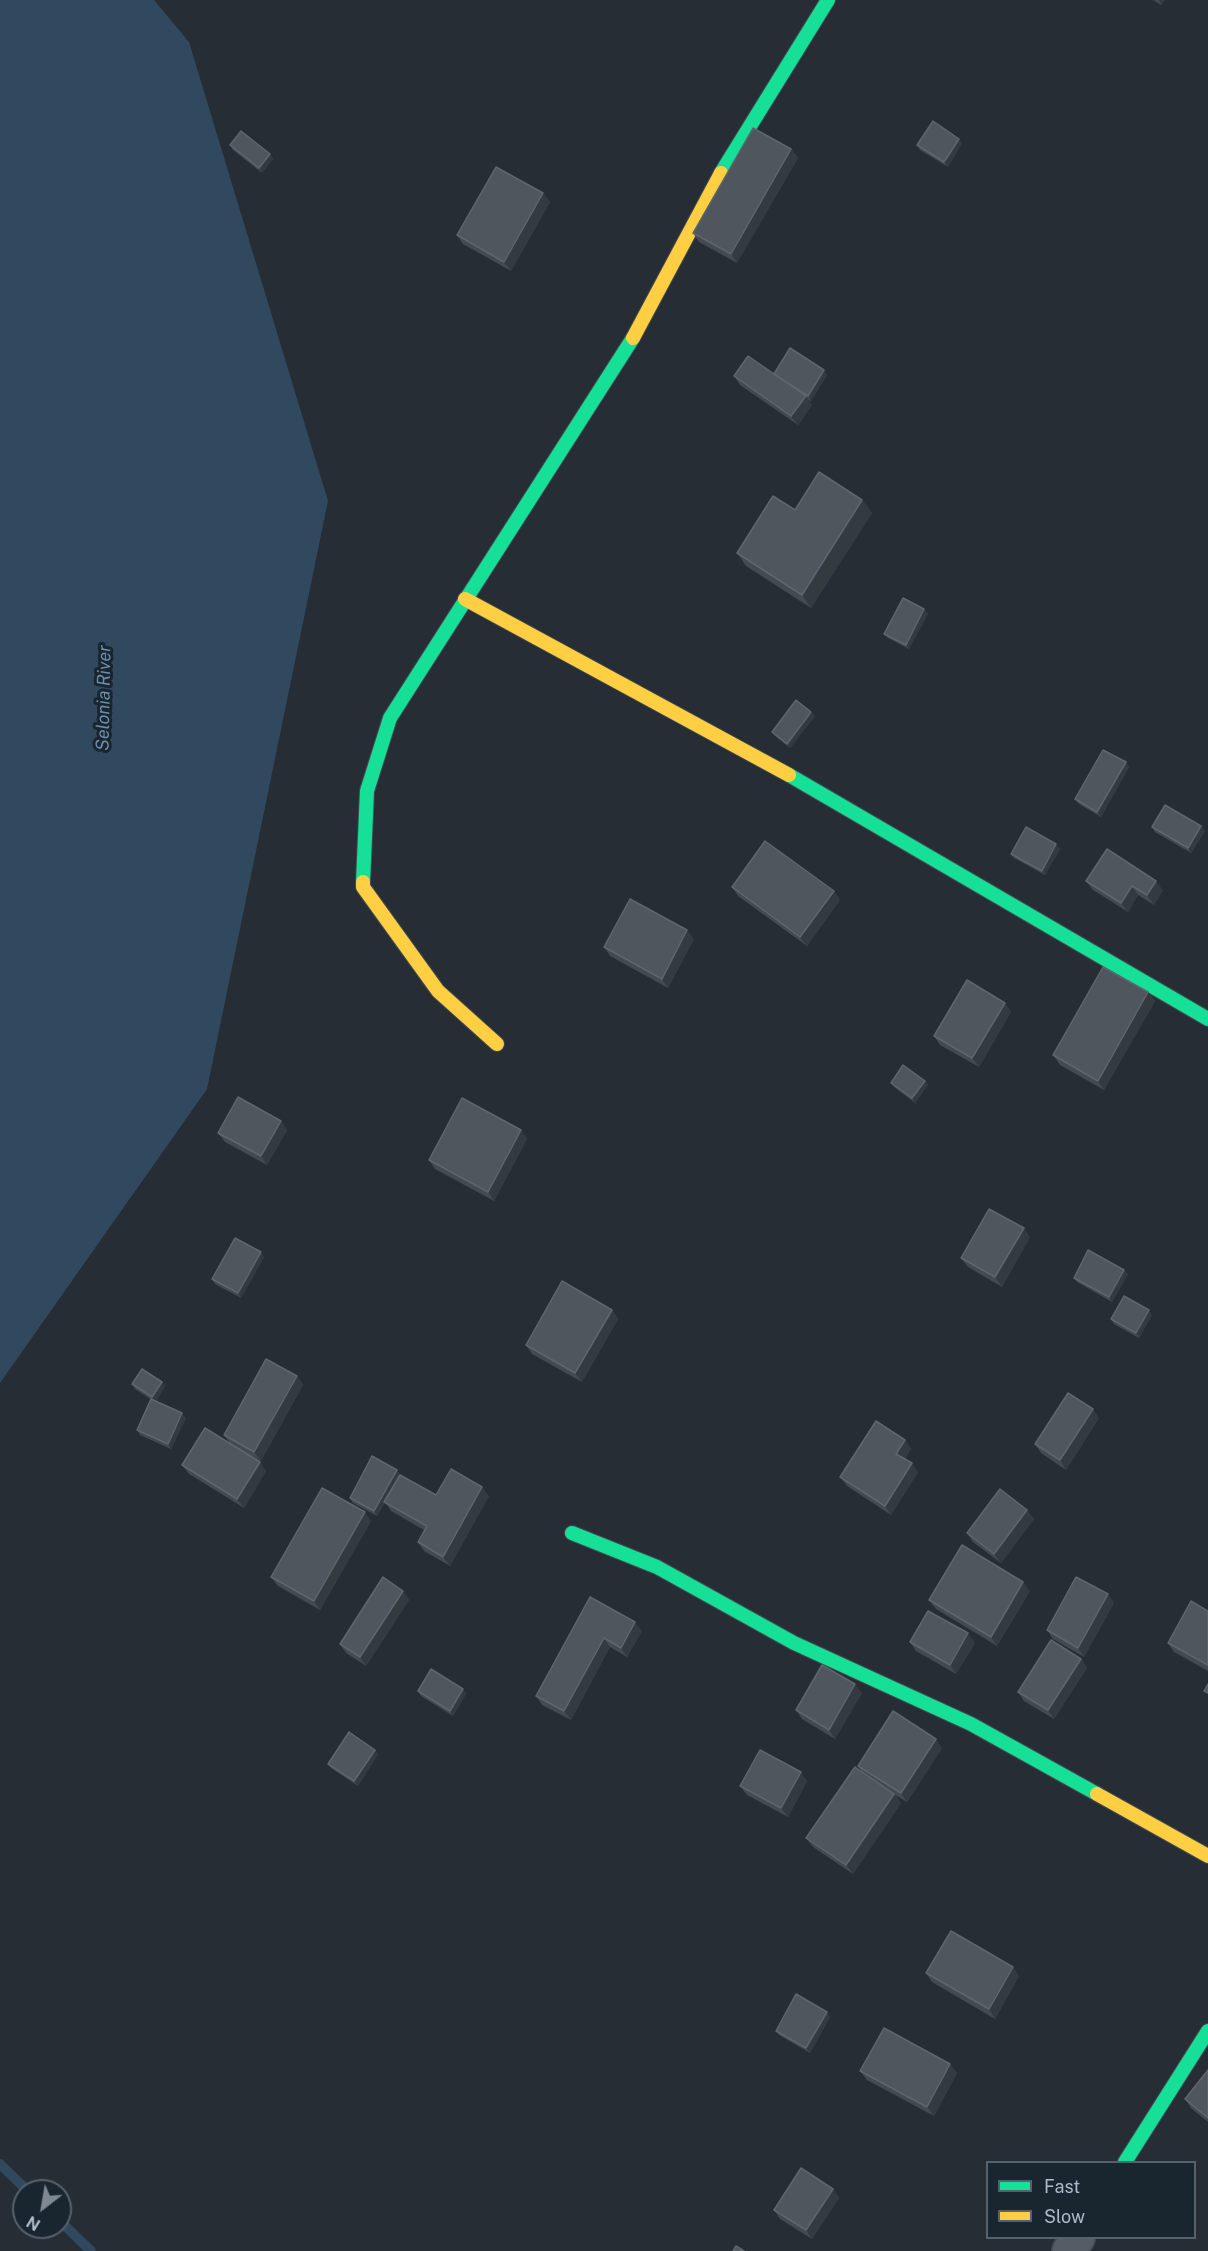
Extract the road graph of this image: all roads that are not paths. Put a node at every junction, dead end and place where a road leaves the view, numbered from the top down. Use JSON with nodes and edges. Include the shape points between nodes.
{"nodes":[{"id":1,"x":828,"y":0,"type":"edge"},
{"id":2,"x":465,"y":599,"type":"junction"},
{"id":3,"x":1208,"y":1019,"type":"edge"},
{"id":4,"x":497,"y":1044,"type":"dead end"},
{"id":5,"x":572,"y":1533,"type":"dead end"},
{"id":6,"x":1208,"y":1856,"type":"edge"},
{"id":7,"x":1208,"y":2031,"type":"edge"},
{"id":8,"x":1126,"y":2161,"type":"edge"}],
"edges":[{"from":1,"to":2,"type":"street","via":[[721,173],[637,332]]},
{"from":2,"to":3,"type":"street","via":[[847,807]]},
{"from":2,"to":4,"type":"street","via":[[390,718],[367,791],[363,887],[438,991]]},
{"from":5,"to":6,"type":"street","via":[[657,1567],[794,1642],[971,1724]]},
{"from":7,"to":8,"type":"street"}]}
